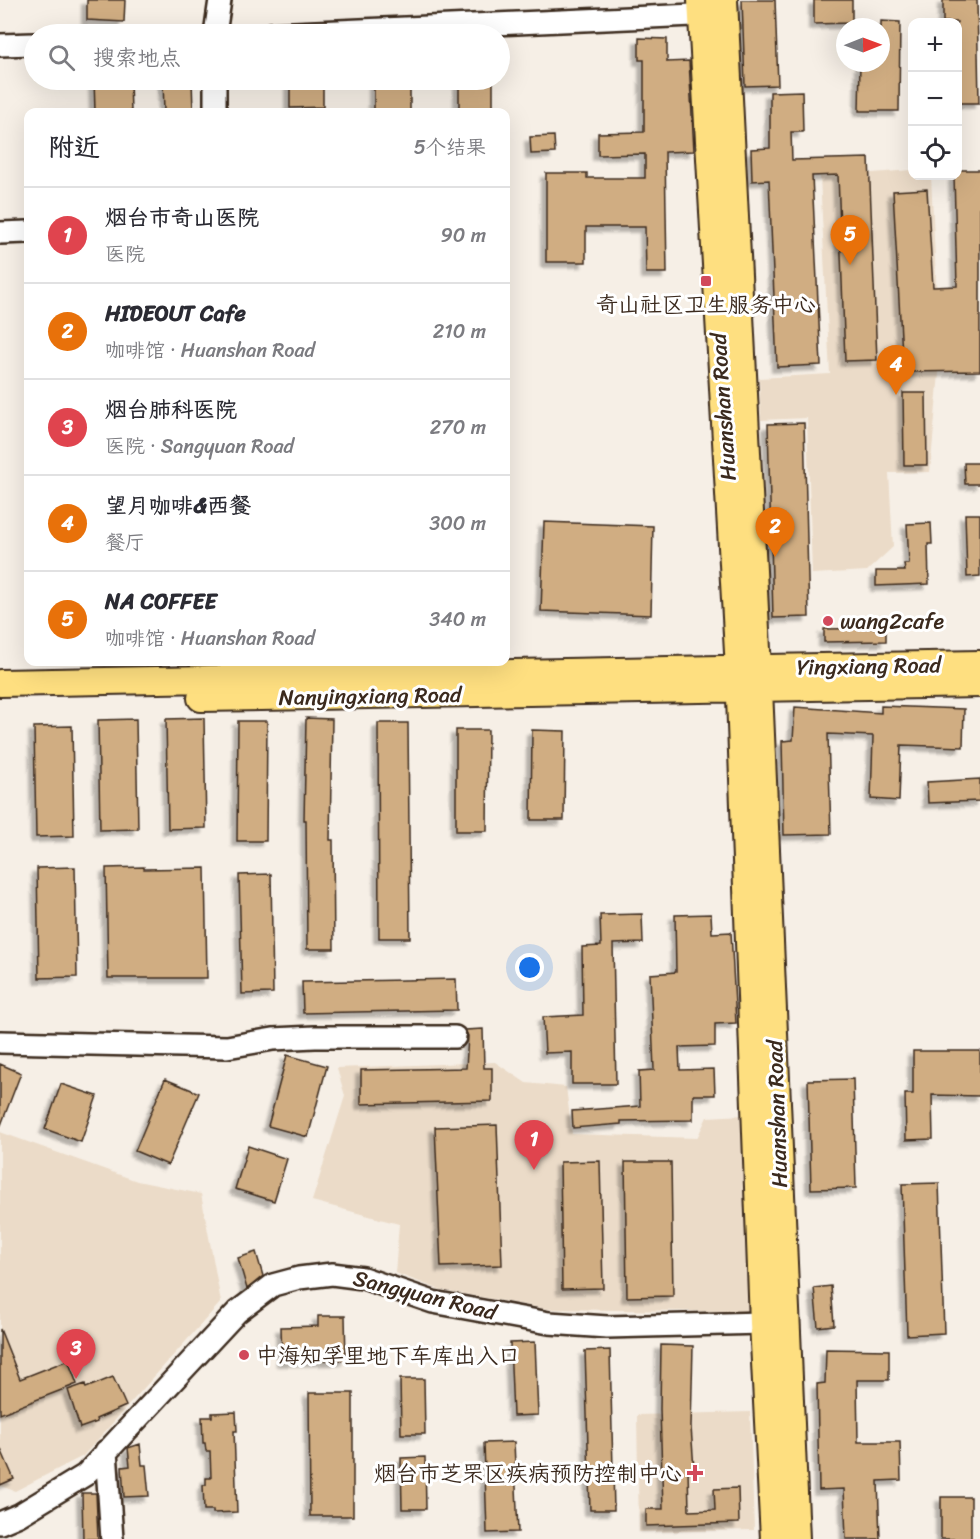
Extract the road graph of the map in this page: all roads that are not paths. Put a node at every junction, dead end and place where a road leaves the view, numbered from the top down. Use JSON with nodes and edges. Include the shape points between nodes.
{"nodes":[{"id":1,"x":220,"y":0,"type":"edge"},
{"id":2,"x":713,"y":7,"type":"edge"},
{"id":3,"x":216,"y":24,"type":"edge"},
{"id":4,"x":510,"y":25,"type":"edge"},
{"id":5,"x":24,"y":44,"type":"edge"},
{"id":6,"x":0,"y":45,"type":"edge"},
{"id":7,"x":215,"y":90,"type":"edge"},
{"id":8,"x":215,"y":108,"type":"edge"},
{"id":9,"x":24,"y":232,"type":"edge"},
{"id":10,"x":0,"y":233,"type":"edge"},
{"id":11,"x":980,"y":664,"type":"edge"},
{"id":12,"x":749,"y":679,"type":"junction"},
{"id":13,"x":242,"y":680,"type":"edge"},
{"id":14,"x":0,"y":683,"type":"edge"},
{"id":15,"x":980,"y":684,"type":"edge"},
{"id":16,"x":0,"y":700,"type":"edge"},
{"id":17,"x":455,"y":1037,"type":"dead end"},
{"id":18,"x":0,"y":1042,"type":"edge"},
{"id":19,"x":763,"y":1323,"type":"junction"},
{"id":20,"x":106,"y":1451,"type":"junction"},
{"id":21,"x":0,"y":1523,"type":"edge"},
{"id":22,"x":112,"y":1539,"type":"edge"},
{"id":23,"x":774,"y":1539,"type":"edge"},
{"id":24,"x":796,"y":1539,"type":"edge"}],
"edges":[{"from":1,"to":3,"type":"street"},
{"from":2,"to":4,"type":"street"},
{"from":2,"to":12,"type":"main road","name":"Huanshan Road"},
{"from":5,"to":6,"type":"street"},
{"from":7,"to":8,"type":"street"},
{"from":9,"to":10,"type":"street"},
{"from":11,"to":12,"type":"main road","name":"Yingxiang Road"},
{"from":12,"to":13,"type":"main road","name":"Nanyingxiang Road"},
{"from":12,"to":15,"type":"main road","name":"Yingxiang Road"},
{"from":12,"to":19,"type":"main road","name":"Huanshan Road"},
{"from":12,"to":24,"type":"main road","name":"Huanshan Road"},
{"from":13,"to":14,"type":"main road","name":"Nanyingxiang Road"},
{"from":13,"to":16,"type":"main road","name":"Nanyingxiang Road"},
{"from":17,"to":18,"type":"street","via":[[315,1037],[227,1047]]},
{"from":19,"to":20,"type":"street","name":"Sangyuan Road","via":[[618,1327],[549,1323],[433,1302],[363,1278],[332,1274],[299,1278],[273,1285],[237,1312]]},
{"from":19,"to":23,"type":"main road","name":"Huanshan Road"},
{"from":20,"to":21,"type":"street","name":"Sangyuan Road","via":[[85,1475]]},
{"from":20,"to":22,"type":"street"}]}
